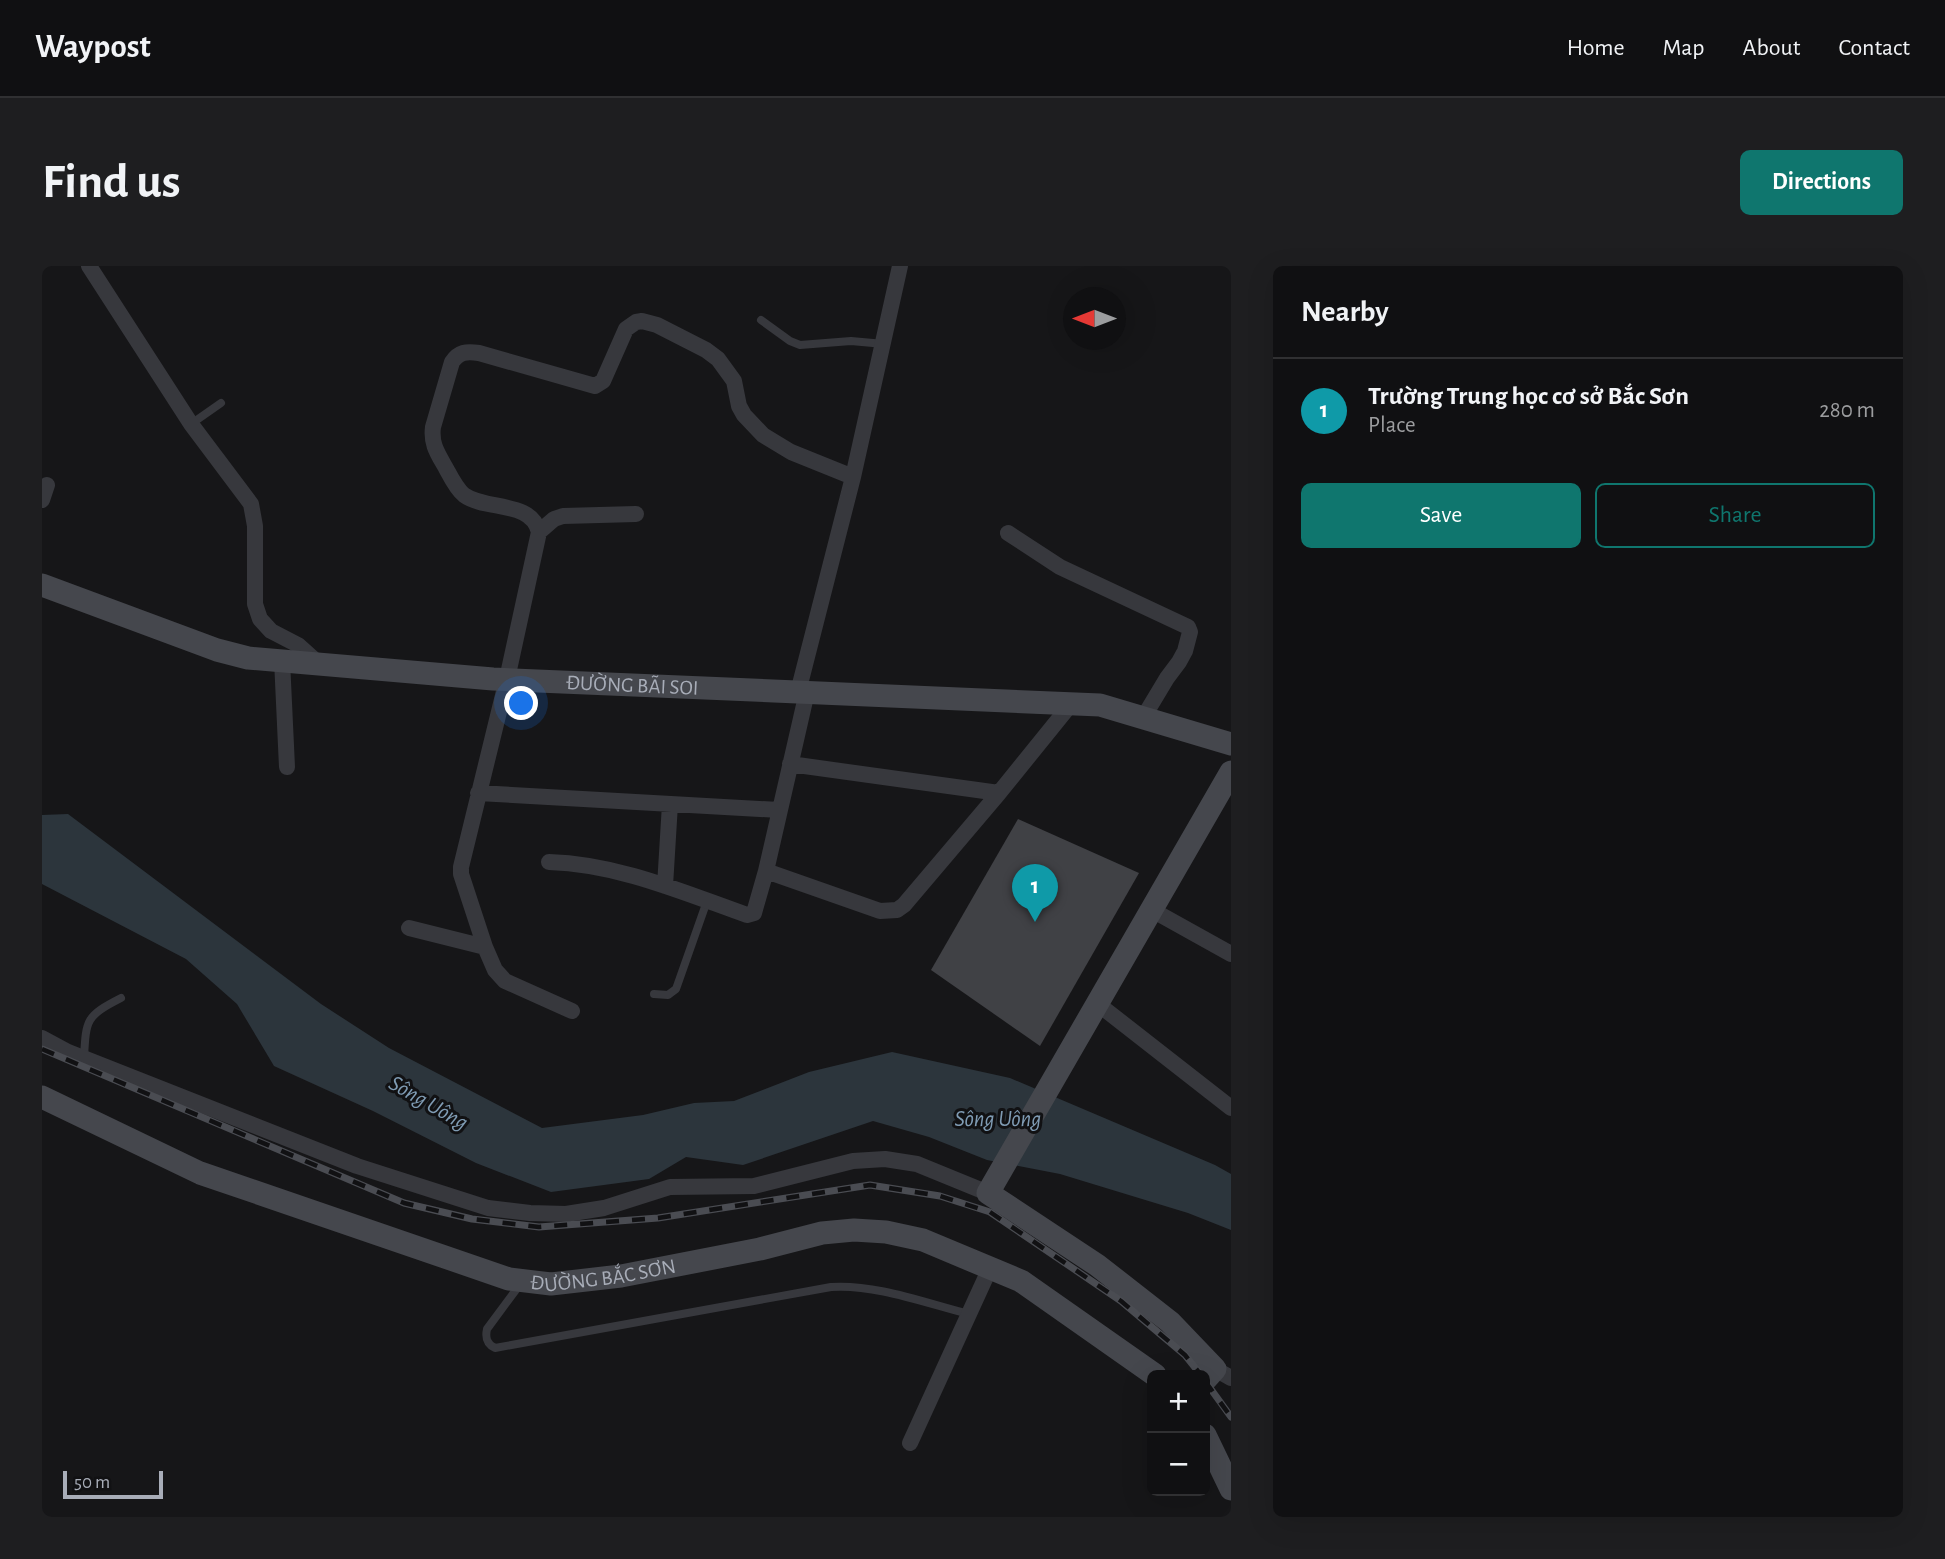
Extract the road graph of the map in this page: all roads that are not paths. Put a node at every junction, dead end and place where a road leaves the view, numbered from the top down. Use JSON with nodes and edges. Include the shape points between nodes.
{"nodes":[{"id":1,"x":89,"y":266,"type":"edge"},
{"id":2,"x":900,"y":266,"type":"edge"},
{"id":3,"x":761,"y":320,"type":"dead end"},
{"id":4,"x":884,"y":344,"type":"junction"},
{"id":5,"x":221,"y":403,"type":"dead end"},
{"id":6,"x":191,"y":424,"type":"junction"},
{"id":7,"x":853,"y":477,"type":"junction"},
{"id":8,"x":636,"y":513,"type":"dead end"},
{"id":9,"x":539,"y":532,"type":"junction"},
{"id":10,"x":1008,"y":533,"type":"dead end"},
{"id":11,"x":42,"y":585,"type":"edge"},
{"id":12,"x":282,"y":660,"type":"junction"},
{"id":13,"x":318,"y":663,"type":"junction"},
{"id":14,"x":507,"y":679,"type":"junction"},
{"id":15,"x":802,"y":692,"type":"junction"},
{"id":16,"x":1071,"y":704,"type":"junction"},
{"id":17,"x":1143,"y":718,"type":"junction"},
{"id":18,"x":1231,"y":744,"type":"edge"},
{"id":19,"x":790,"y":764,"type":"junction"},
{"id":20,"x":288,"y":767,"type":"dead end"},
{"id":21,"x":1231,"y":772,"type":"edge"},
{"id":22,"x":478,"y":793,"type":"junction"},
{"id":23,"x":999,"y":793,"type":"junction"},
{"id":24,"x":670,"y":804,"type":"junction"},
{"id":25,"x":779,"y":810,"type":"junction"},
{"id":26,"x":549,"y":862,"type":"dead end"},
{"id":27,"x":766,"y":872,"type":"junction"},
{"id":28,"x":665,"y":886,"type":"junction"},
{"id":29,"x":707,"y":901,"type":"junction"},
{"id":30,"x":1152,"y":910,"type":"junction"},
{"id":31,"x":409,"y":928,"type":"dead end"},
{"id":32,"x":485,"y":947,"type":"junction"},
{"id":33,"x":1231,"y":954,"type":"edge"},
{"id":34,"x":654,"y":994,"type":"dead end"},
{"id":35,"x":121,"y":998,"type":"dead end"},
{"id":36,"x":1098,"y":1004,"type":"junction"},
{"id":37,"x":572,"y":1011,"type":"dead end"},
{"id":38,"x":42,"y":1038,"type":"edge"},
{"id":39,"x":84,"y":1058,"type":"junction"},
{"id":40,"x":42,"y":1097,"type":"edge"},
{"id":41,"x":1231,"y":1108,"type":"edge"},
{"id":42,"x":991,"y":1188,"type":"junction"},
{"id":43,"x":990,"y":1268,"type":"junction"},
{"id":44,"x":523,"y":1280,"type":"junction"},
{"id":45,"x":969,"y":1314,"type":"junction"},
{"id":46,"x":1148,"y":1370,"type":"edge"},
{"id":47,"x":1217,"y":1376,"type":"edge"},
{"id":48,"x":910,"y":1443,"type":"dead end"},
{"id":49,"x":1210,"y":1445,"type":"edge"},
{"id":50,"x":1231,"y":1489,"type":"edge"}],
"edges":[{"from":1,"to":6,"type":"street"},
{"from":2,"to":4,"type":"street"},
{"from":3,"to":4,"type":"lane","via":[[800,345]]},
{"from":4,"to":7,"type":"street"},
{"from":5,"to":6,"type":"lane"},
{"from":6,"to":13,"type":"street","via":[[251,504],[255,604],[260,619]]},
{"from":7,"to":9,"type":"street","via":[[791,452],[763,435],[744,415],[734,381],[718,359],[649,322],[636,322],[626,329],[603,381],[595,386],[463,352],[452,362],[433,427],[436,451],[466,496],[524,513],[534,520]]},
{"from":7,"to":15,"type":"street"},
{"from":8,"to":9,"type":"street","via":[[563,516]]},
{"from":9,"to":14,"type":"street"},
{"from":10,"to":17,"type":"street","via":[[1060,567],[1188,627],[1191,632],[1185,651]]},
{"from":11,"to":12,"type":"main road","name":"ĐƯỜNG BÃI SOI","via":[[232,654]]},
{"from":12,"to":13,"type":"main road","name":"ĐƯỜNG BÃI SOI"},
{"from":12,"to":20,"type":"street"},
{"from":13,"to":14,"type":"main road","name":"ĐƯỜNG BÃI SOI"},
{"from":14,"to":15,"type":"main road","name":"ĐƯỜNG BÃI SOI"},
{"from":14,"to":22,"type":"street"},
{"from":15,"to":16,"type":"main road","name":"ĐƯỜNG BÃI SOI"},
{"from":15,"to":19,"type":"street"},
{"from":16,"to":17,"type":"main road","name":"ĐƯỜNG BÃI SOI","via":[[1100,705]]},
{"from":16,"to":23,"type":"street"},
{"from":17,"to":18,"type":"main road","name":"ĐƯỜNG BÃI SOI"},
{"from":19,"to":23,"type":"street"},
{"from":19,"to":25,"type":"street"},
{"from":21,"to":30,"type":"main road"},
{"from":22,"to":24,"type":"street"},
{"from":22,"to":32,"type":"street","via":[[461,874]]},
{"from":23,"to":27,"type":"street","via":[[897,910],[880,911]]},
{"from":24,"to":25,"type":"street"},
{"from":24,"to":28,"type":"street"},
{"from":25,"to":27,"type":"street"},
{"from":26,"to":28,"type":"street","via":[[595,865]]},
{"from":27,"to":29,"type":"street","via":[[757,910],[751,915]]},
{"from":28,"to":29,"type":"street"},
{"from":29,"to":34,"type":"lane","via":[[676,989],[668,995]]},
{"from":30,"to":33,"type":"street"},
{"from":30,"to":36,"type":"main road"},
{"from":31,"to":32,"type":"street"},
{"from":32,"to":37,"type":"street","via":[[505,981]]},
{"from":35,"to":39,"type":"lane","via":[[91,1016]]},
{"from":36,"to":41,"type":"street"},
{"from":36,"to":42,"type":"main road"},
{"from":38,"to":39,"type":"street"},
{"from":39,"to":42,"type":"street","via":[[357,1166],[488,1208],[566,1214],[604,1208],[670,1187],[754,1186],[853,1161],[885,1159],[917,1164]]},
{"from":40,"to":44,"type":"main road","name":"ĐƯỜNG BẮC SƠN","via":[[200,1172]]},
{"from":42,"to":47,"type":"main road","via":[[1170,1322]]},
{"from":43,"to":44,"type":"main road","name":"ĐƯỜNG BẮC SƠN","via":[[923,1240],[854,1230],[621,1276],[551,1284]]},
{"from":43,"to":45,"type":"street"},
{"from":43,"to":46,"type":"main road","name":"ĐƯỜNG BẮC SƠN","via":[[1021,1281]]},
{"from":44,"to":45,"type":"lane","via":[[487,1329],[489,1345],[495,1348],[831,1287],[866,1288]]},
{"from":45,"to":48,"type":"street"},
{"from":49,"to":50,"type":"main road"}]}
